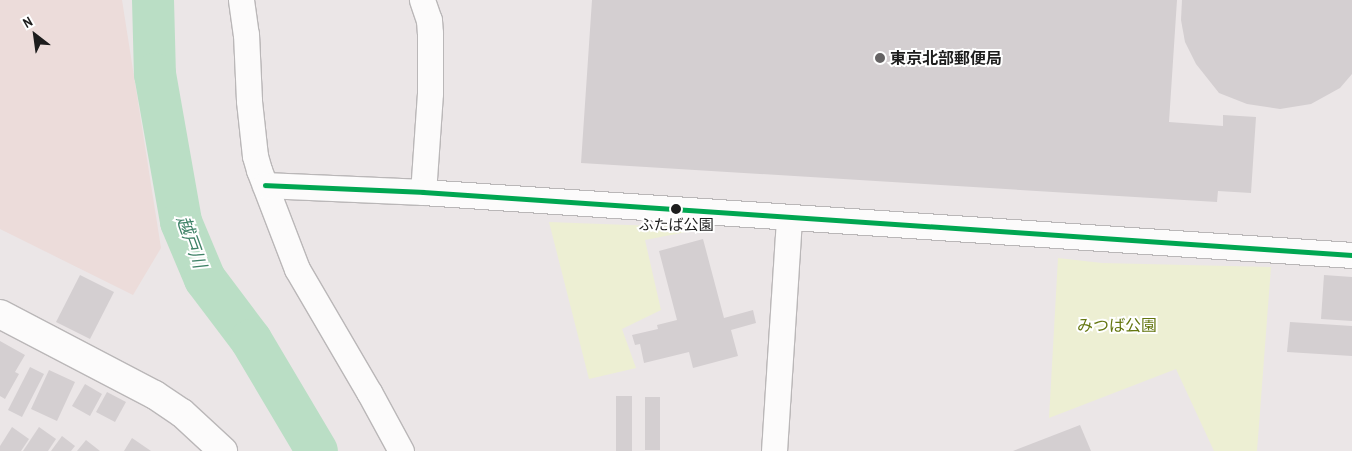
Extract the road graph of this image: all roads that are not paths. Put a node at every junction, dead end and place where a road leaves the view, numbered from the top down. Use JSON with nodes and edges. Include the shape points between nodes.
{"nodes":[{"id":1,"x":242,"y":0,"type":"edge"},
{"id":2,"x":422,"y":0,"type":"edge"},
{"id":3,"x":265,"y":185,"type":"junction"},
{"id":4,"x":423,"y":192,"type":"junction"},
{"id":5,"x":790,"y":218,"type":"junction"},
{"id":6,"x":1352,"y":256,"type":"edge"},
{"id":7,"x":0,"y":314,"type":"edge"},
{"id":8,"x":223,"y":451,"type":"edge"},
{"id":9,"x":401,"y":451,"type":"edge"},
{"id":10,"x":774,"y":451,"type":"edge"}],
"edges":[{"from":1,"to":3,"type":"street","via":[[255,156]]},
{"from":2,"to":4,"type":"street","via":[[430,33],[430,93]]},
{"from":3,"to":4,"type":"street"},
{"from":3,"to":9,"type":"street","via":[[297,269]]},
{"from":4,"to":5,"type":"street"},
{"from":5,"to":6,"type":"street"},
{"from":5,"to":10,"type":"street"},
{"from":7,"to":8,"type":"street","via":[[156,395],[182,412]]}]}
